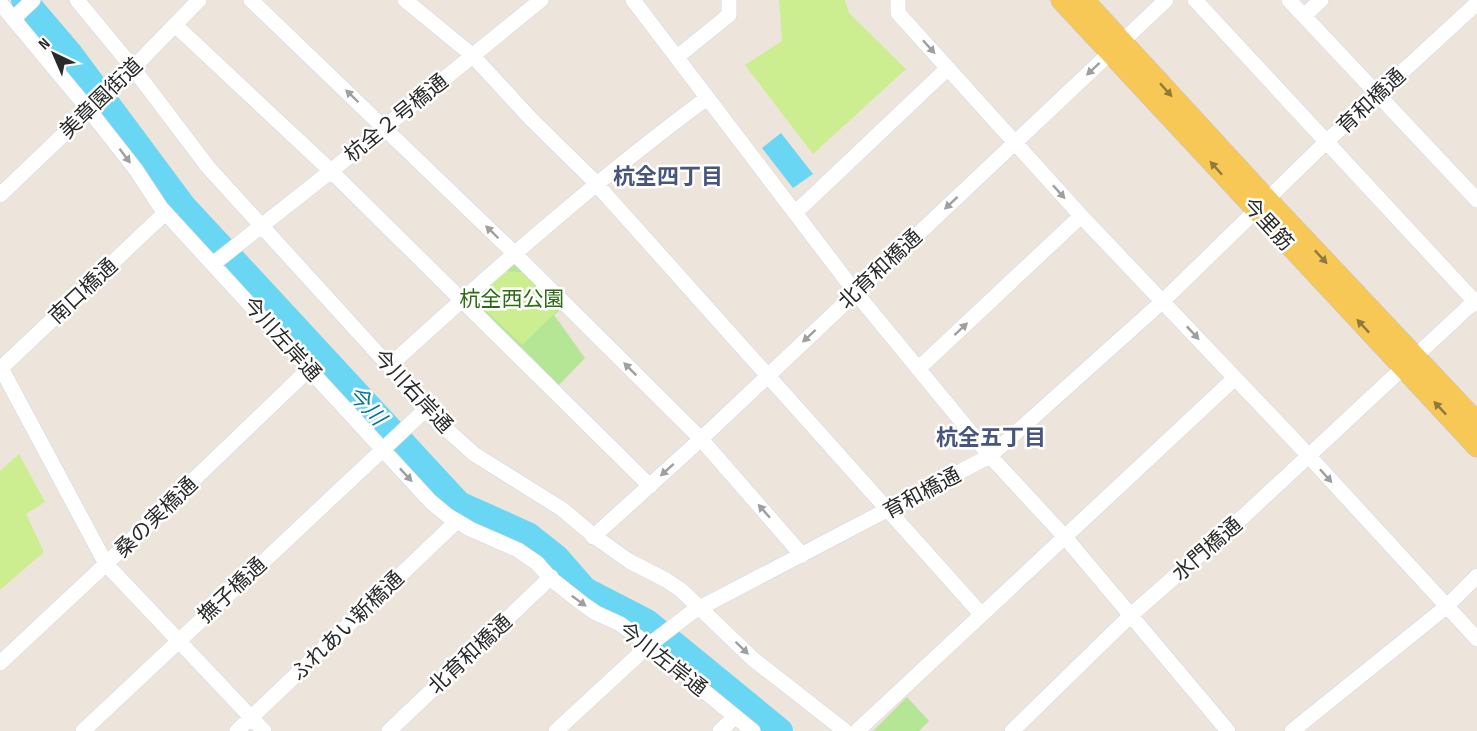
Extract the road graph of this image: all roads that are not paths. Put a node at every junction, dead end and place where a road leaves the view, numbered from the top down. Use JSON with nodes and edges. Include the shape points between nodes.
{"nodes":[{"id":1,"x":33,"y":0,"type":"edge"},
{"id":2,"x":77,"y":0,"type":"edge"},
{"id":3,"x":200,"y":0,"type":"edge"},
{"id":4,"x":251,"y":0,"type":"edge"},
{"id":5,"x":405,"y":0,"type":"edge"},
{"id":6,"x":541,"y":0,"type":"edge"},
{"id":7,"x":633,"y":0,"type":"edge"},
{"id":8,"x":729,"y":0,"type":"edge"},
{"id":9,"x":898,"y":0,"type":"edge"},
{"id":10,"x":1060,"y":0,"type":"edge"},
{"id":11,"x":1084,"y":0,"type":"edge"},
{"id":12,"x":1166,"y":0,"type":"edge"},
{"id":13,"x":1195,"y":0,"type":"edge"},
{"id":14,"x":1289,"y":0,"type":"edge"},
{"id":15,"x":1321,"y":0,"type":"edge"},
{"id":16,"x":1477,"y":3,"type":"edge"},
{"id":17,"x":5,"y":15,"type":"edge"},
{"id":18,"x":1304,"y":16,"type":"junction"},
{"id":19,"x":175,"y":25,"type":"junction"},
{"id":20,"x":1116,"y":47,"type":"junction"},
{"id":21,"x":472,"y":55,"type":"junction"},
{"id":22,"x":677,"y":57,"type":"junction"},
{"id":23,"x":948,"y":68,"type":"junction"},
{"id":24,"x":130,"y":71,"type":"junction"},
{"id":25,"x":1378,"y":94,"type":"junction"},
{"id":26,"x":707,"y":98,"type":"junction"},
{"id":27,"x":92,"y":107,"type":"junction"},
{"id":28,"x":384,"y":128,"type":"junction"},
{"id":29,"x":1327,"y":141,"type":"junction"},
{"id":30,"x":1014,"y":143,"type":"junction"},
{"id":31,"x":331,"y":171,"type":"junction"},
{"id":32,"x":597,"y":184,"type":"junction"},
{"id":33,"x":0,"y":195,"type":"edge"},
{"id":34,"x":1477,"y":200,"type":"edge"},
{"id":35,"x":1261,"y":205,"type":"junction"},
{"id":36,"x":165,"y":213,"type":"junction"},
{"id":37,"x":795,"y":213,"type":"junction"},
{"id":38,"x":1081,"y":216,"type":"junction"},
{"id":39,"x":255,"y":230,"type":"junction"},
{"id":40,"x":514,"y":253,"type":"junction"},
{"id":41,"x":218,"y":261,"type":"junction"},
{"id":42,"x":856,"y":293,"type":"junction"},
{"id":43,"x":461,"y":301,"type":"junction"},
{"id":44,"x":1162,"y":301,"type":"junction"},
{"id":45,"x":1476,"y":302,"type":"edge"},
{"id":46,"x":1409,"y":362,"type":"junction"},
{"id":47,"x":389,"y":366,"type":"junction"},
{"id":48,"x":0,"y":368,"type":"edge"},
{"id":49,"x":309,"y":369,"type":"junction"},
{"id":50,"x":918,"y":369,"type":"junction"},
{"id":51,"x":768,"y":374,"type":"junction"},
{"id":52,"x":1235,"y":378,"type":"junction"},
{"id":53,"x":425,"y":410,"type":"junction"},
{"id":54,"x":1477,"y":422,"type":"edge"},
{"id":55,"x":701,"y":439,"type":"junction"},
{"id":56,"x":1477,"y":447,"type":"edge"},
{"id":57,"x":382,"y":450,"type":"junction"},
{"id":58,"x":990,"y":456,"type":"junction"},
{"id":59,"x":1308,"y":456,"type":"junction"},
{"id":60,"x":650,"y":486,"type":"junction"},
{"id":61,"x":887,"y":511,"type":"junction"},
{"id":62,"x":457,"y":520,"type":"junction"},
{"id":63,"x":1064,"y":536,"type":"junction"},
{"id":64,"x":594,"y":537,"type":"junction"},
{"id":65,"x":802,"y":555,"type":"junction"},
{"id":66,"x":106,"y":564,"type":"junction"},
{"id":67,"x":1477,"y":576,"type":"edge"},
{"id":68,"x":551,"y":577,"type":"junction"},
{"id":69,"x":1446,"y":607,"type":"junction"},
{"id":70,"x":696,"y":610,"type":"junction"},
{"id":71,"x":981,"y":614,"type":"junction"},
{"id":72,"x":1131,"y":615,"type":"junction"},
{"id":73,"x":1477,"y":639,"type":"edge"},
{"id":74,"x":178,"y":640,"type":"junction"},
{"id":75,"x":651,"y":643,"type":"junction"},
{"id":76,"x":0,"y":663,"type":"edge"},
{"id":77,"x":251,"y":717,"type":"junction"},
{"id":78,"x":735,"y":717,"type":"junction"},
{"id":79,"x":83,"y":731,"type":"edge"},
{"id":80,"x":237,"y":731,"type":"edge"},
{"id":81,"x":264,"y":731,"type":"edge"},
{"id":82,"x":389,"y":731,"type":"edge"},
{"id":83,"x":556,"y":731,"type":"edge"},
{"id":84,"x":720,"y":731,"type":"edge"},
{"id":85,"x":753,"y":731,"type":"edge"},
{"id":86,"x":845,"y":731,"type":"edge"},
{"id":87,"x":857,"y":731,"type":"edge"},
{"id":88,"x":1012,"y":731,"type":"edge"},
{"id":89,"x":1228,"y":731,"type":"edge"},
{"id":90,"x":1292,"y":731,"type":"edge"}],
"edges":[{"from":1,"to":17,"type":"street"},
{"from":2,"to":24,"type":"street","name":"今川右岸通"},
{"from":3,"to":19,"type":"street","name":"美章園街道"},
{"from":28,"to":4,"type":"street","one_way":true},
{"from":5,"to":21,"type":"street"},
{"from":6,"to":21,"type":"street","name":"杭全２号橋通"},
{"from":7,"to":22,"type":"street"},
{"from":8,"to":22,"type":"street","via":[[729,15]]},
{"from":9,"to":23,"type":"street","one_way":true,"via":[[898,13]]},
{"from":10,"to":20,"type":"main road","name":"今里筋"},
{"from":11,"to":20,"type":"main road","name":"今里筋"},
{"from":12,"to":20,"type":"street","name":"北育和橋通"},
{"from":13,"to":29,"type":"street"},
{"from":14,"to":18,"type":"street"},
{"from":15,"to":18,"type":"street"},
{"from":16,"to":25,"type":"street","name":"育和橋通"},
{"from":17,"to":27,"type":"street","name":"今川左岸通"},
{"from":18,"to":25,"type":"street"},
{"from":19,"to":24,"type":"street","name":"美章園街道"},
{"from":19,"to":31,"type":"street"},
{"from":20,"to":30,"type":"street","name":"北育和橋通","one_way":true},
{"from":20,"to":35,"type":"main road","name":"今里筋"},
{"from":21,"to":28,"type":"street","name":"杭全２号橋通"},
{"from":21,"to":32,"type":"street"},
{"from":22,"to":26,"type":"street"},
{"from":23,"to":30,"type":"street"},
{"from":23,"to":37,"type":"street"},
{"from":24,"to":27,"type":"street","name":"美章園街道"},
{"from":24,"to":39,"type":"street","name":"今川右岸通"},
{"from":25,"to":29,"type":"street","name":"育和橋通"},
{"from":25,"to":34,"type":"street"},
{"from":26,"to":32,"type":"street"},
{"from":26,"to":37,"type":"street"},
{"from":27,"to":33,"type":"street","name":"美章園街道"},
{"from":27,"to":36,"type":"street","name":"今川左岸通","one_way":true},
{"from":28,"to":31,"type":"street","name":"杭全２号橋通"},
{"from":40,"to":28,"type":"street","one_way":true},
{"from":29,"to":35,"type":"street","name":"育和橋通"},
{"from":29,"to":45,"type":"street"},
{"from":30,"to":38,"type":"street","one_way":true},
{"from":30,"to":42,"type":"street","name":"北育和橋通","one_way":true},
{"from":31,"to":39,"type":"street","name":"杭全２号橋通"},
{"from":31,"to":43,"type":"street"},
{"from":32,"to":40,"type":"street"},
{"from":32,"to":51,"type":"street"},
{"from":35,"to":44,"type":"street","name":"育和橋通"},
{"from":35,"to":46,"type":"main road","name":"今里筋"},
{"from":36,"to":41,"type":"street","name":"今川左岸通"},
{"from":36,"to":48,"type":"street","name":"南口橋通"},
{"from":37,"to":42,"type":"street"},
{"from":38,"to":44,"type":"street"},
{"from":50,"to":38,"type":"street","one_way":true},
{"from":39,"to":41,"type":"street","name":"杭全２号橋通"},
{"from":39,"to":47,"type":"street","name":"今川右岸通"},
{"from":40,"to":43,"type":"street"},
{"from":55,"to":40,"type":"street","one_way":true},
{"from":41,"to":49,"type":"street","name":"今川左岸通"},
{"from":42,"to":50,"type":"street"},
{"from":42,"to":51,"type":"street","name":"北育和橋通","one_way":true},
{"from":43,"to":47,"type":"street"},
{"from":43,"to":60,"type":"street"},
{"from":44,"to":52,"type":"street","one_way":true},
{"from":44,"to":58,"type":"street","name":"育和橋通"},
{"from":45,"to":46,"type":"street","name":"水門橋通"},
{"from":46,"to":54,"type":"main road","name":"今里筋"},
{"from":56,"to":46,"type":"main road","name":"今里筋","one_way":true},
{"from":46,"to":59,"type":"street","name":"水門橋通"},
{"from":47,"to":53,"type":"street","name":"今川右岸通"},
{"from":48,"to":66,"type":"street"},
{"from":49,"to":57,"type":"street","name":"今川左岸通"},
{"from":49,"to":66,"type":"street","name":"桑の実橋通"},
{"from":50,"to":58,"type":"street"},
{"from":51,"to":55,"type":"street","name":"北育和橋通"},
{"from":51,"to":61,"type":"street"},
{"from":52,"to":59,"type":"street"},
{"from":52,"to":63,"type":"street"},
{"from":53,"to":57,"type":"street","name":"撫子橋通"},
{"from":53,"to":64,"type":"street","name":"今川右岸通","via":[[474,454],[562,509]]},
{"from":55,"to":60,"type":"street","name":"北育和橋通","one_way":true},
{"from":65,"to":55,"type":"street","one_way":true},
{"from":57,"to":62,"type":"street","name":"今川左岸通","one_way":true,"via":[[430,501]]},
{"from":57,"to":74,"type":"street","name":"撫子橋通"},
{"from":58,"to":61,"type":"street","name":"育和橋通"},
{"from":58,"to":63,"type":"street"},
{"from":59,"to":69,"type":"street","one_way":true},
{"from":59,"to":72,"type":"street","name":"水門橋通"},
{"from":60,"to":64,"type":"street","name":"北育和橋通"},
{"from":61,"to":65,"type":"street","name":"育和橋通"},
{"from":61,"to":71,"type":"street"},
{"from":62,"to":68,"type":"street","name":"今川左岸通","via":[[518,550]]},
{"from":62,"to":77,"type":"street","name":"ふれあい新橋通"},
{"from":63,"to":71,"type":"street"},
{"from":63,"to":72,"type":"street"},
{"from":64,"to":70,"type":"street","name":"今川右岸通","via":[[666,580]]},
{"from":65,"to":70,"type":"street","name":"育和橋通"},
{"from":66,"to":74,"type":"street"},
{"from":66,"to":76,"type":"street","name":"桑の実橋通"},
{"from":67,"to":69,"type":"street"},
{"from":68,"to":75,"type":"street","name":"今川左岸通","one_way":true,"via":[[596,613]]},
{"from":68,"to":82,"type":"street","name":"北育和橋通"},
{"from":69,"to":73,"type":"street"},
{"from":69,"to":90,"type":"street"},
{"from":70,"to":75,"type":"street","name":"育和橋通"},
{"from":70,"to":86,"type":"street","name":"今川右岸通","one_way":true},
{"from":71,"to":87,"type":"street"},
{"from":72,"to":88,"type":"street","name":"水門橋通"},
{"from":72,"to":89,"type":"street"},
{"from":74,"to":77,"type":"street"},
{"from":74,"to":79,"type":"street","name":"撫子橋通"},
{"from":75,"to":78,"type":"street","name":"今川左岸通"},
{"from":75,"to":83,"type":"street"},
{"from":77,"to":80,"type":"street","name":"ふれあい新橋通"},
{"from":77,"to":81,"type":"street"},
{"from":78,"to":84,"type":"street"},
{"from":78,"to":85,"type":"street","name":"今川左岸通"}]}
